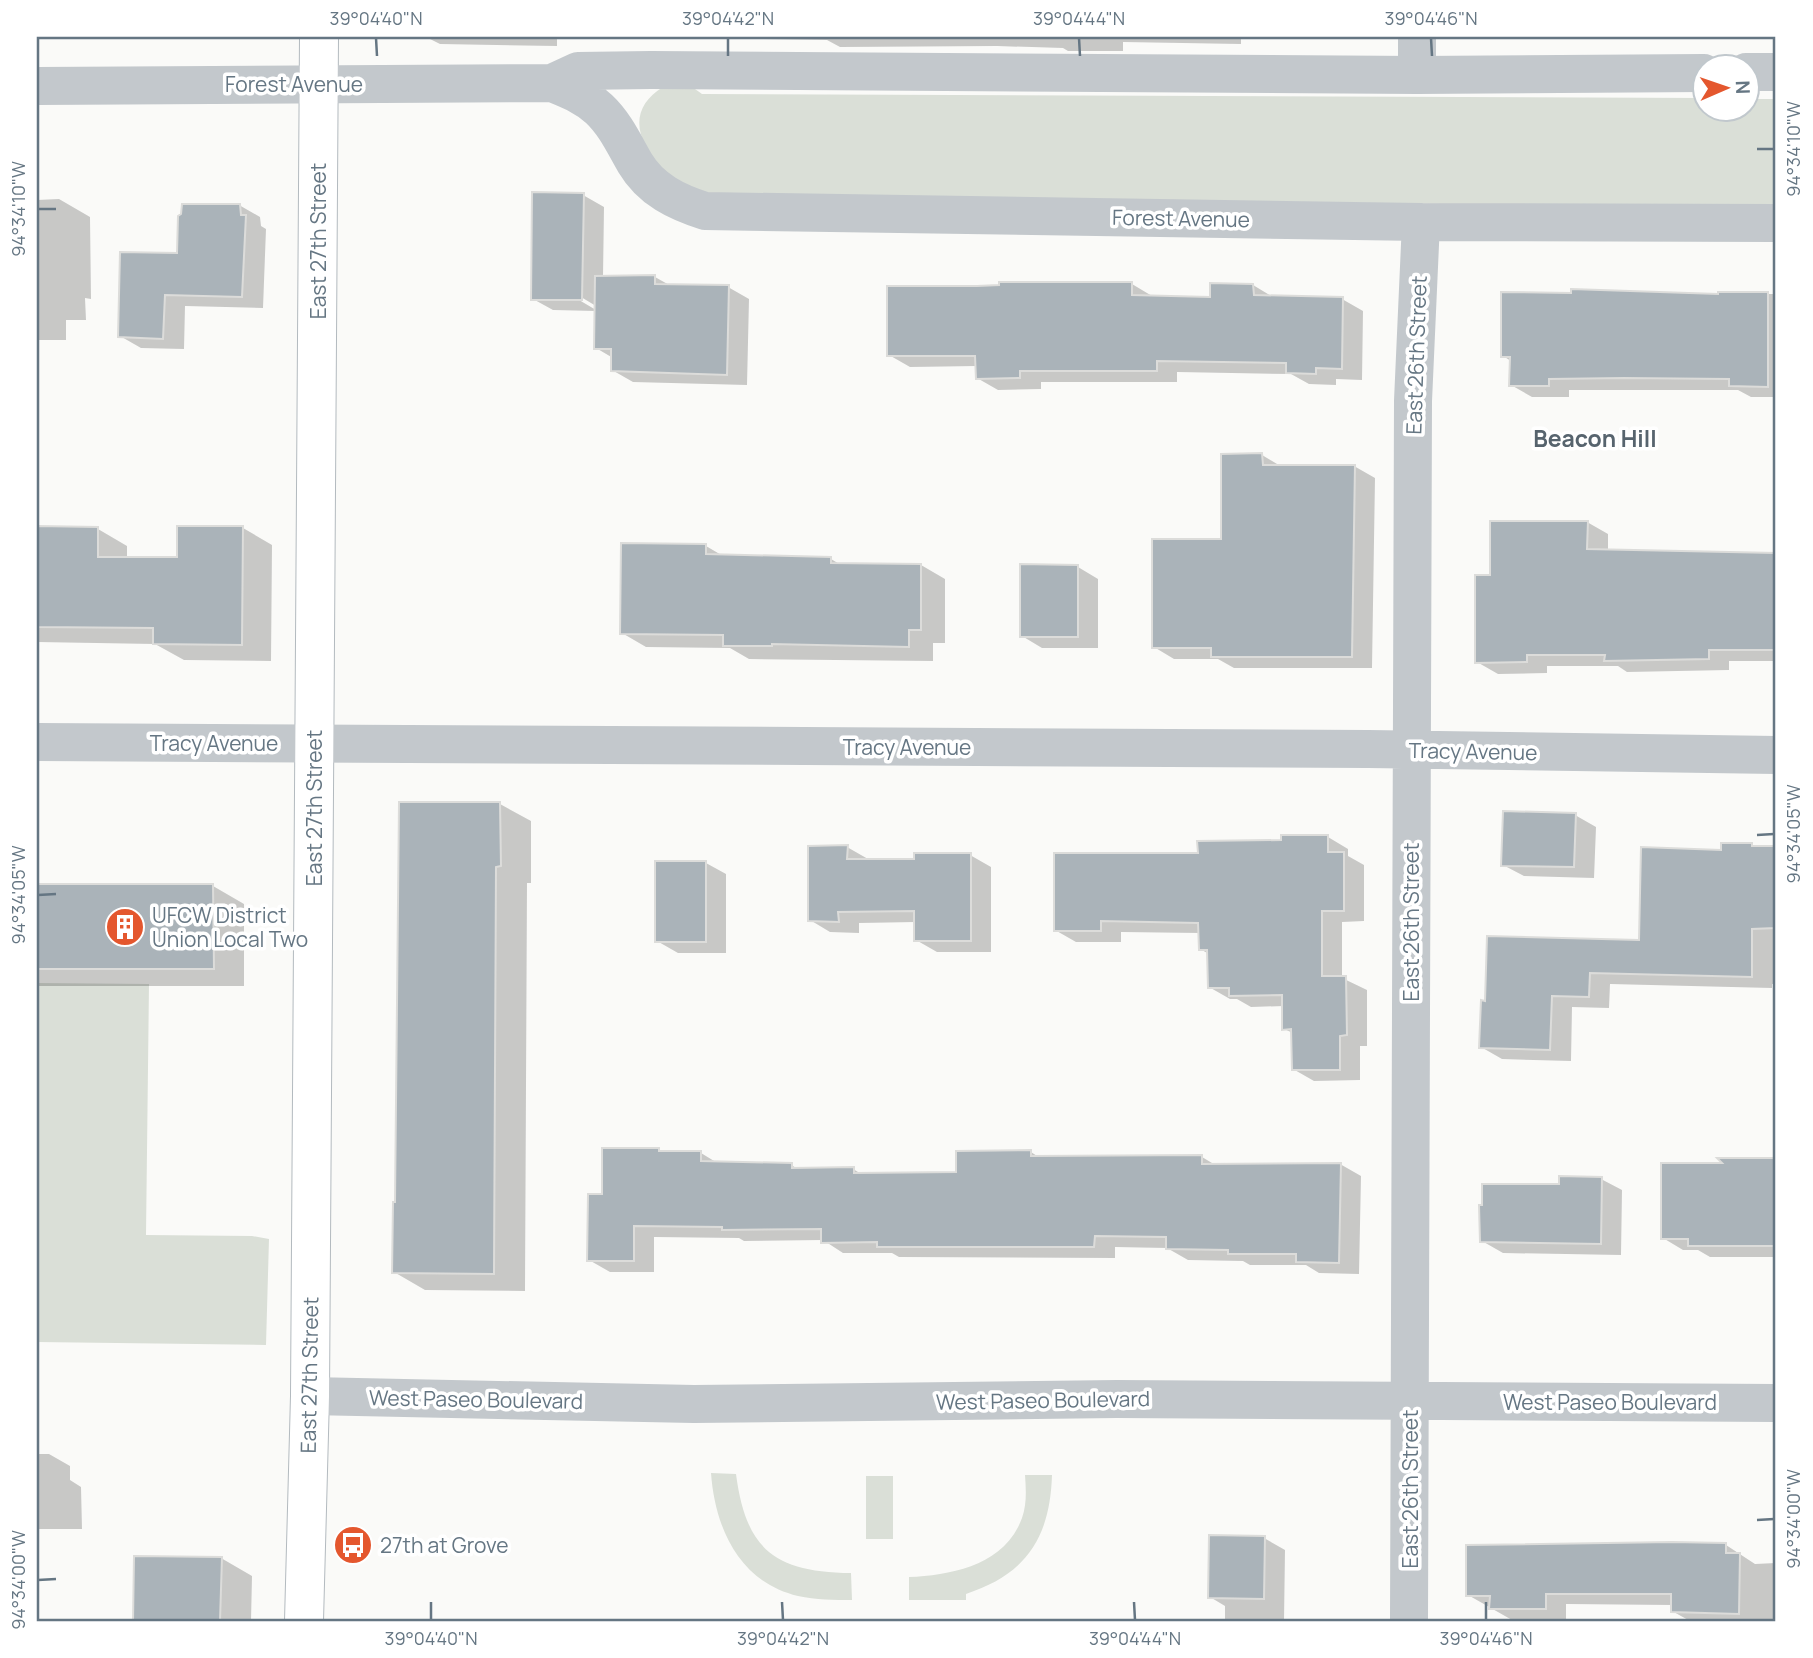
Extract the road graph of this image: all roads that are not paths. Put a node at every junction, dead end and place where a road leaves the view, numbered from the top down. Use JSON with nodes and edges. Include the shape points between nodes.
{"nodes":[{"id":1,"x":319,"y":37,"type":"edge"},
{"id":2,"x":1417,"y":37,"type":"edge"},
{"id":3,"x":651,"y":70,"type":"junction"},
{"id":4,"x":1690,"y":73,"type":"edge"},
{"id":5,"x":1417,"y":75,"type":"junction"},
{"id":6,"x":319,"y":83,"type":"junction"},
{"id":7,"x":552,"y":83,"type":"junction"},
{"id":8,"x":37,"y":86,"type":"edge"},
{"id":9,"x":620,"y":134,"type":"junction"},
{"id":10,"x":1421,"y":222,"type":"junction"},
{"id":11,"x":1776,"y":223,"type":"edge"},
{"id":12,"x":37,"y":742,"type":"edge"},
{"id":13,"x":315,"y":743,"type":"junction"},
{"id":14,"x":1411,"y":750,"type":"junction"},
{"id":15,"x":1776,"y":755,"type":"edge"},
{"id":16,"x":310,"y":1396,"type":"junction"},
{"id":17,"x":1411,"y":1400,"type":"junction"},
{"id":18,"x":1776,"y":1403,"type":"edge"},
{"id":19,"x":304,"y":1621,"type":"edge"},
{"id":20,"x":1409,"y":1621,"type":"edge"}],
"edges":[{"from":1,"to":6,"type":"main road","name":"East 27th Street"},
{"from":2,"to":5,"type":"street"},
{"from":3,"to":5,"type":"street","name":"Forest Avenue"},
{"from":3,"to":7,"type":"street","name":"Forest Avenue","via":[[578,71]]},
{"from":3,"to":9,"type":"street","via":[[632,83]]},
{"from":4,"to":5,"type":"street","name":"Forest Avenue"},
{"from":6,"to":7,"type":"street","name":"Forest Avenue"},
{"from":6,"to":8,"type":"street","name":"Forest Avenue"},
{"from":6,"to":13,"type":"main road","name":"East 27th Street"},
{"from":7,"to":9,"type":"street","name":"Forest Avenue","via":[[590,102]]},
{"from":9,"to":10,"type":"street","name":"Forest Avenue","via":[[636,165],[654,186],[678,203],[705,211]]},
{"from":10,"to":11,"type":"street","name":"Forest Avenue"},
{"from":10,"to":14,"type":"street","name":"East 26th Street","via":[[1413,401]]},
{"from":12,"to":13,"type":"street","name":"Tracy Avenue"},
{"from":13,"to":14,"type":"street","name":"Tracy Avenue"},
{"from":13,"to":16,"type":"main road","name":"East 27th Street"},
{"from":14,"to":15,"type":"street","name":"Tracy Avenue"},
{"from":14,"to":17,"type":"street","name":"East 26th Street"},
{"from":16,"to":17,"type":"street","name":"West Paseo Boulevard","via":[[694,1404]]},
{"from":16,"to":19,"type":"main road","name":"East 27th Street"},
{"from":17,"to":18,"type":"street","name":"West Paseo Boulevard"},
{"from":17,"to":20,"type":"street","name":"East 26th Street"}]}
